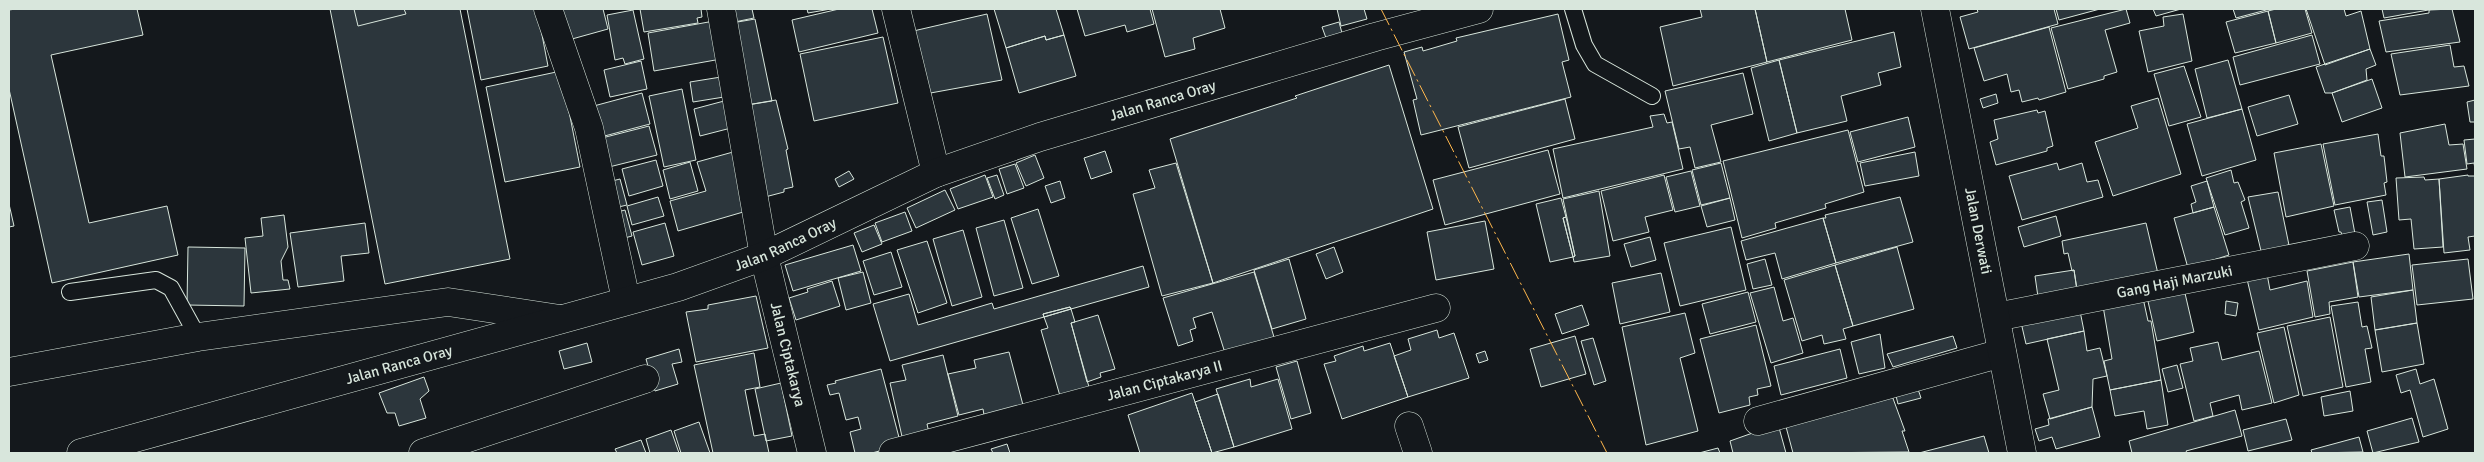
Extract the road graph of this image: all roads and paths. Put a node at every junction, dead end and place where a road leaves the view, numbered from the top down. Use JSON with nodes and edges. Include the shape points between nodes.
{"nodes":[{"id":1,"x":548,"y":9,"type":"edge"},
{"id":2,"x":722,"y":9,"type":"edge"},
{"id":3,"x":896,"y":9,"type":"edge"},
{"id":4,"x":1479,"y":9,"type":"edge"},
{"id":5,"x":1573,"y":9,"type":"edge"},
{"id":6,"x":1935,"y":9,"type":"edge"},
{"id":7,"x":1652,"y":96,"type":"dead end"},
{"id":8,"x":936,"y":173,"type":"junction"},
{"id":9,"x":2355,"y":246,"type":"dead end"},
{"id":10,"x":764,"y":256,"type":"junction"},
{"id":11,"x":70,"y":292,"type":"dead end"},
{"id":12,"x":626,"y":300,"type":"junction"},
{"id":13,"x":1436,"y":308,"type":"dead end"},
{"id":14,"x":1996,"y":317,"type":"junction"},
{"id":15,"x":560,"y":319,"type":"junction"},
{"id":16,"x":198,"y":337,"type":"junction"},
{"id":17,"x":2002,"y":353,"type":"junction"},
{"id":18,"x":9,"y":372,"type":"edge"},
{"id":19,"x":645,"y":380,"type":"dead end"},
{"id":20,"x":1758,"y":421,"type":"dead end"},
{"id":21,"x":1409,"y":426,"type":"dead end"},
{"id":22,"x":81,"y":453,"type":"edge"},
{"id":23,"x":423,"y":453,"type":"edge"},
{"id":24,"x":812,"y":453,"type":"edge"},
{"id":25,"x":893,"y":453,"type":"edge"},
{"id":26,"x":1418,"y":453,"type":"edge"},
{"id":27,"x":2022,"y":453,"type":"edge"}],
"edges":[{"from":1,"to":12,"type":"street","via":[[589,128]]},
{"from":2,"to":10,"type":"street","name":"Jalan Ciptakarya"},
{"from":3,"to":8,"type":"street"},
{"from":4,"to":8,"type":"street","name":"Jalan Ranca Oray","via":[[1049,134]]},
{"from":5,"to":7,"type":"lane","via":[[1584,45],[1596,64]]},
{"from":6,"to":14,"type":"street","name":"Jalan Derwati"},
{"from":8,"to":10,"type":"street","name":"Jalan Ranca Oray"},
{"from":9,"to":14,"type":"street","name":"Gang Haji Marzuki"},
{"from":10,"to":12,"type":"street","name":"Jalan Ranca Oray","via":[[678,287]]},
{"from":10,"to":24,"type":"street","name":"Jalan Ciptakarya"},
{"from":11,"to":16,"type":"lane","via":[[156,280],[171,288]]},
{"from":12,"to":15,"type":"street","name":"Jalan Ranca Oray"},
{"from":13,"to":25,"type":"street","name":"Jalan Ciptakarya II"},
{"from":14,"to":17,"type":"street","name":"Jalan Derwati"},
{"from":15,"to":16,"type":"street","via":[[448,302]]},
{"from":15,"to":22,"type":"street","name":"Jalan Ranca Oray"},
{"from":16,"to":18,"type":"street"},
{"from":17,"to":20,"type":"street"},
{"from":17,"to":27,"type":"street","name":"Jalan Derwati"},
{"from":19,"to":23,"type":"street"},
{"from":21,"to":26,"type":"street"}]}
